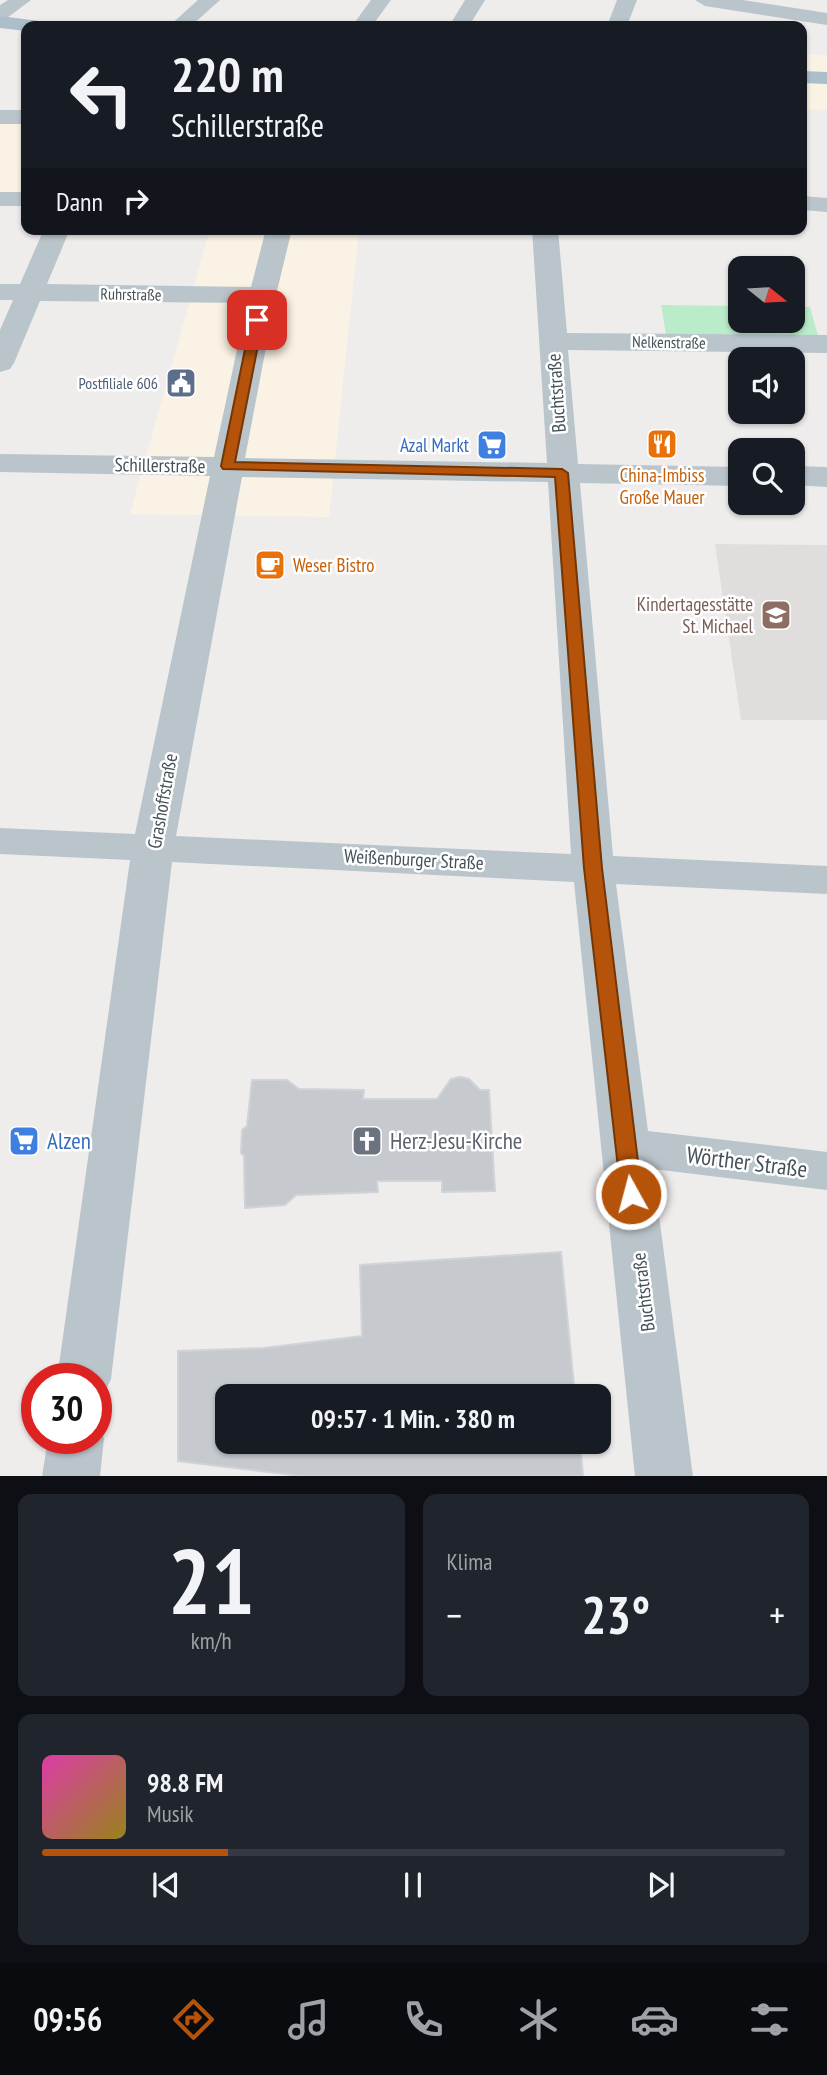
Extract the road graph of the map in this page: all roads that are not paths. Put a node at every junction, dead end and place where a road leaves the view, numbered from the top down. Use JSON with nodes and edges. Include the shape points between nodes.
{"nodes":[{"id":1,"x":21,"y":0,"type":"edge"},
{"id":2,"x":211,"y":0,"type":"edge"},
{"id":3,"x":381,"y":0,"type":"edge"},
{"id":4,"x":475,"y":0,"type":"edge"},
{"id":5,"x":626,"y":0,"type":"edge"},
{"id":6,"x":705,"y":0,"type":"edge"},
{"id":7,"x":745,"y":3,"type":"edge"},
{"id":8,"x":0,"y":14,"type":"edge"},
{"id":9,"x":827,"y":19,"type":"edge"},
{"id":10,"x":185,"y":21,"type":"edge"},
{"id":11,"x":366,"y":21,"type":"edge"},
{"id":12,"x":462,"y":21,"type":"edge"},
{"id":13,"x":619,"y":21,"type":"edge"},
{"id":14,"x":742,"y":21,"type":"edge"},
{"id":15,"x":0,"y":22,"type":"edge"},
{"id":16,"x":21,"y":24,"type":"edge"},
{"id":17,"x":807,"y":77,"type":"edge"},
{"id":18,"x":827,"y":78,"type":"edge"},
{"id":19,"x":0,"y":117,"type":"edge"},
{"id":20,"x":21,"y":117,"type":"edge"},
{"id":21,"x":0,"y":199,"type":"edge"},
{"id":22,"x":21,"y":199,"type":"edge"},
{"id":23,"x":807,"y":203,"type":"edge"},
{"id":24,"x":827,"y":205,"type":"edge"},
{"id":25,"x":54,"y":235,"type":"edge"},
{"id":26,"x":277,"y":235,"type":"edge"},
{"id":27,"x":545,"y":235,"type":"edge"},
{"id":28,"x":0,"y":292,"type":"edge"},
{"id":29,"x":30,"y":293,"type":"junction"},
{"id":30,"x":262,"y":295,"type":"junction"},
{"id":31,"x":553,"y":341,"type":"junction"},
{"id":32,"x":827,"y":344,"type":"edge"},
{"id":33,"x":0,"y":363,"type":"edge"},
{"id":34,"x":0,"y":463,"type":"edge"},
{"id":35,"x":227,"y":466,"type":"junction"},
{"id":36,"x":562,"y":473,"type":"junction"},
{"id":37,"x":728,"y":476,"type":"edge"},
{"id":38,"x":805,"y":477,"type":"edge"},
{"id":39,"x":827,"y":477,"type":"edge"},
{"id":40,"x":0,"y":841,"type":"edge"},
{"id":41,"x":153,"y":847,"type":"junction"},
{"id":42,"x":593,"y":868,"type":"junction"},
{"id":43,"x":827,"y":880,"type":"edge"},
{"id":44,"x":626,"y":1147,"type":"junction"},
{"id":45,"x":827,"y":1171,"type":"edge"},
{"id":46,"x":85,"y":1363,"type":"edge"},
{"id":47,"x":74,"y":1454,"type":"edge"},
{"id":48,"x":71,"y":1476,"type":"edge"},
{"id":49,"x":664,"y":1476,"type":"edge"}],
"edges":[{"from":1,"to":8,"type":"street"},
{"from":2,"to":10,"type":"street"},
{"from":3,"to":11,"type":"street"},
{"from":4,"to":12,"type":"street"},
{"from":5,"to":13,"type":"street"},
{"from":6,"to":7,"type":"street"},
{"from":7,"to":9,"type":"street"},
{"from":7,"to":14,"type":"street"},
{"from":15,"to":16,"type":"main road"},
{"from":17,"to":18,"type":"main road"},
{"from":19,"to":20,"type":"street"},
{"from":21,"to":22,"type":"street"},
{"from":23,"to":24,"type":"street"},
{"from":25,"to":29,"type":"street"},
{"from":26,"to":30,"type":"street","name":"Grashoffstraße"},
{"from":27,"to":31,"type":"street","name":"Buchtstraße"},
{"from":28,"to":29,"type":"street","name":"Ruhrstraße"},
{"from":29,"to":30,"type":"street","name":"Ruhrstraße"},
{"from":29,"to":33,"type":"street"},
{"from":30,"to":35,"type":"street","name":"Grashoffstraße"},
{"from":31,"to":32,"type":"street","name":"Nelkenstraße"},
{"from":31,"to":36,"type":"street","name":"Buchtstraße"},
{"from":34,"to":35,"type":"street","name":"Schillerstraße"},
{"from":35,"to":36,"type":"street","name":"Schillerstraße"},
{"from":35,"to":41,"type":"street","name":"Grashoffstraße"},
{"from":36,"to":37,"type":"street","name":"Schillerstraße"},
{"from":36,"to":42,"type":"street","name":"Buchtstraße"},
{"from":38,"to":39,"type":"street"},
{"from":40,"to":41,"type":"street","name":"Weißenburger Straße"},
{"from":41,"to":42,"type":"street","name":"Weißenburger Straße"},
{"from":41,"to":46,"type":"street","name":"Grashoffstraße"},
{"from":42,"to":43,"type":"street","name":"Weißenburger Straße"},
{"from":42,"to":44,"type":"street","name":"Buchtstraße"},
{"from":44,"to":45,"type":"street","name":"Wörther Straße"},
{"from":44,"to":49,"type":"street","name":"Buchtstraße"},
{"from":47,"to":48,"type":"street"}]}
